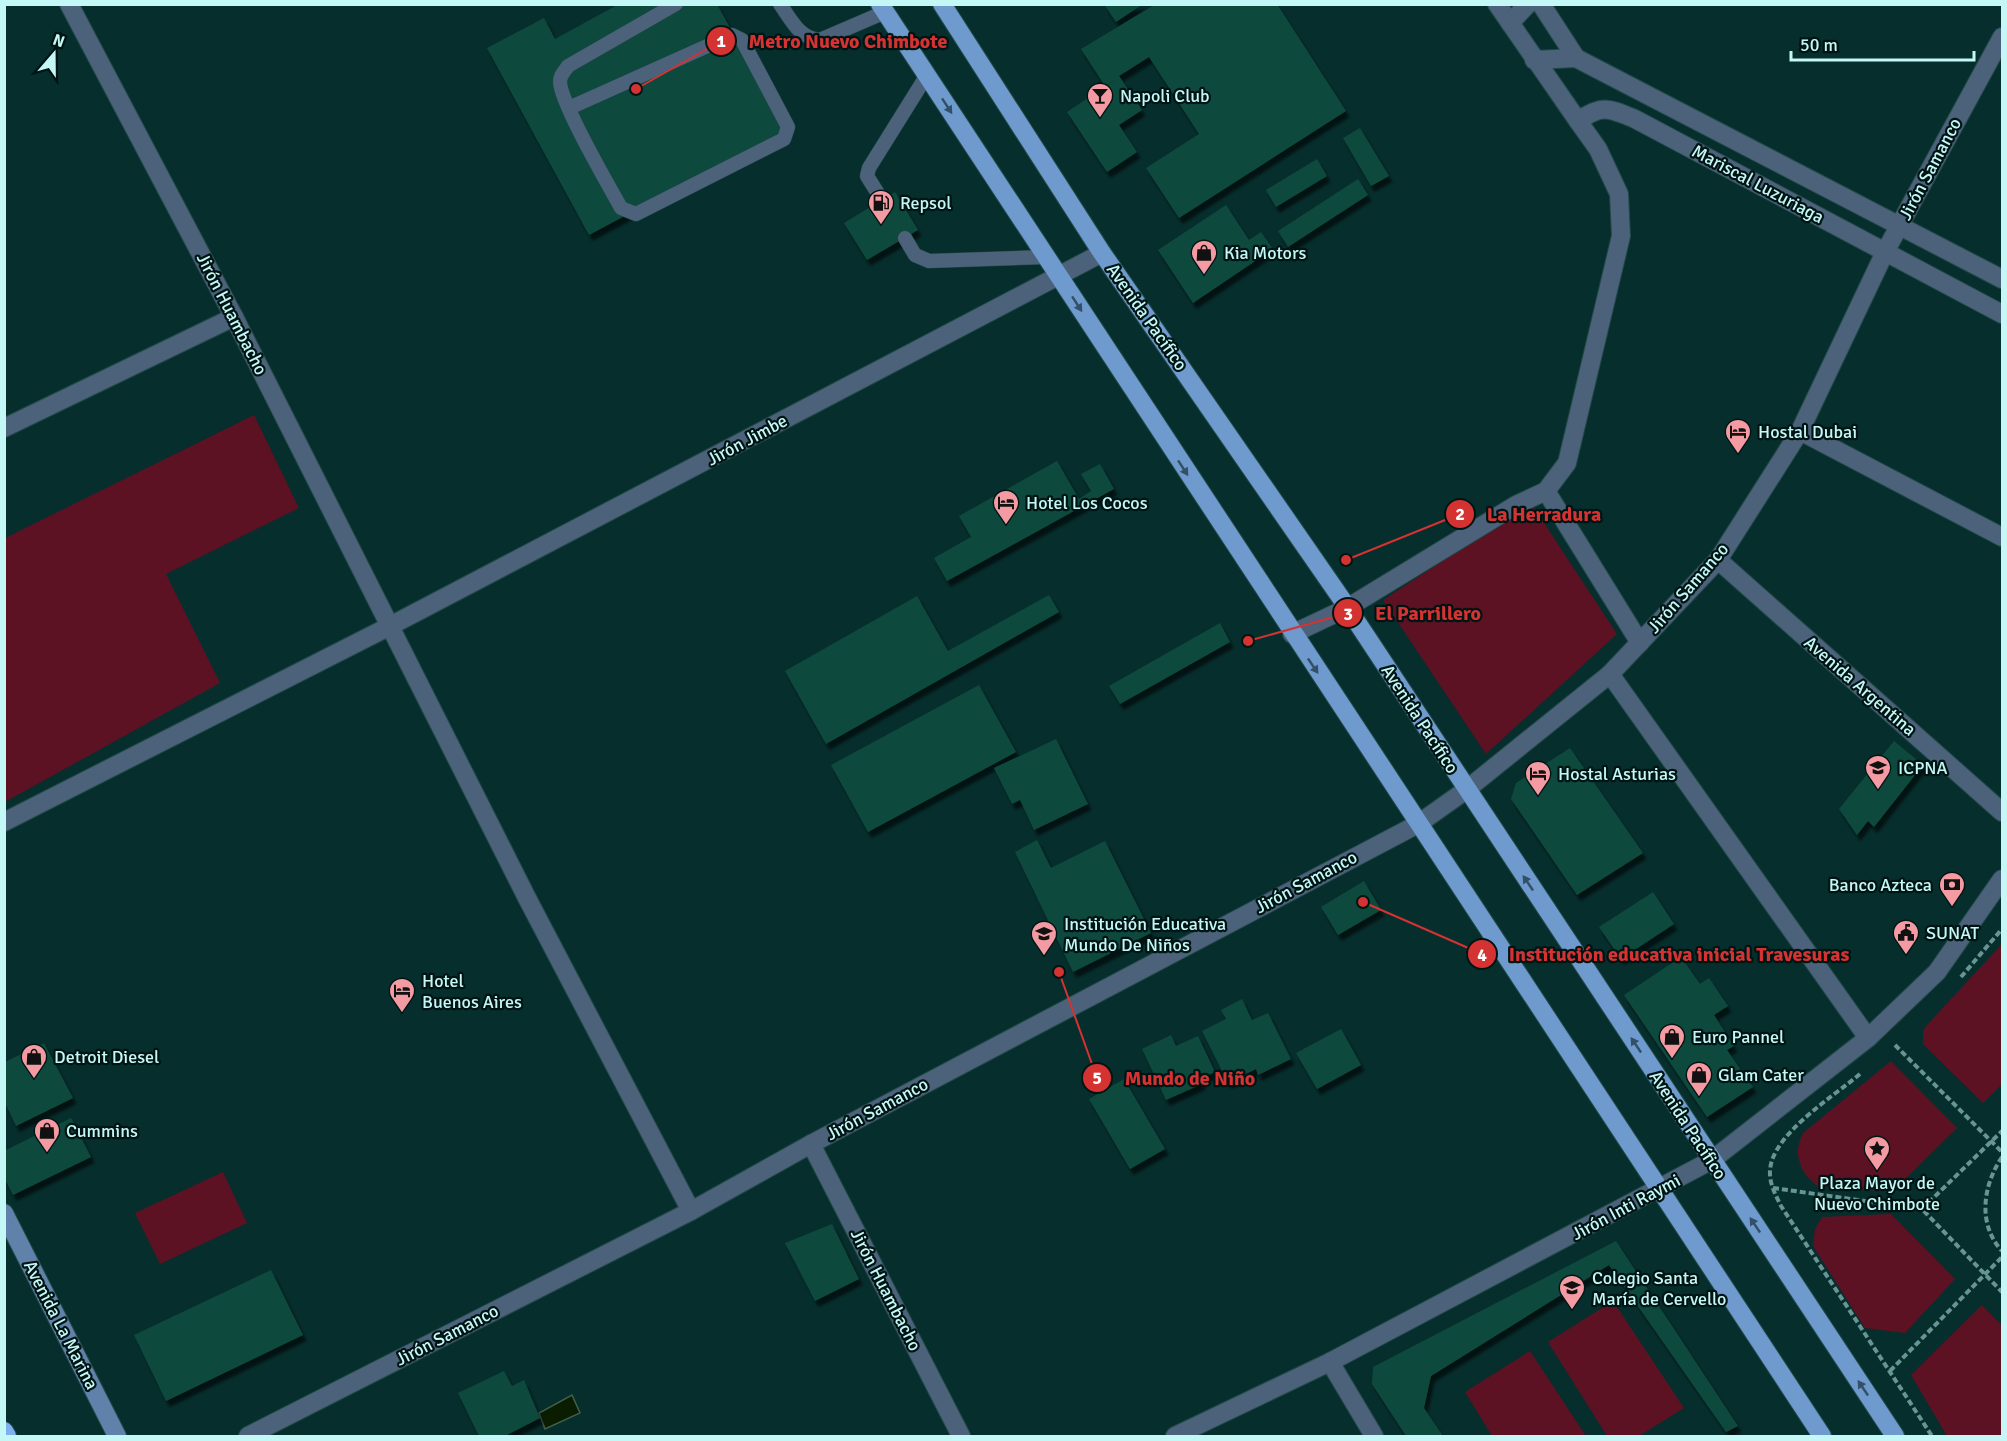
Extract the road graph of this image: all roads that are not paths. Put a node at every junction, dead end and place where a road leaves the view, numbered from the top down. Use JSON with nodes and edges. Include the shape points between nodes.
{"nodes":[{"id":1,"x":69,"y":4,"type":"edge"},
{"id":2,"x":676,"y":4,"type":"edge"},
{"id":3,"x":780,"y":4,"type":"edge"},
{"id":4,"x":942,"y":4,"type":"edge"},
{"id":5,"x":1497,"y":4,"type":"edge"},
{"id":6,"x":1528,"y":4,"type":"edge"},
{"id":7,"x":1541,"y":4,"type":"edge"},
{"id":8,"x":883,"y":8,"type":"edge"},
{"id":9,"x":1510,"y":23,"type":"junction"},
{"id":10,"x":2002,"y":37,"type":"edge"},
{"id":11,"x":1576,"y":58,"type":"junction"},
{"id":12,"x":1534,"y":60,"type":"junction"},
{"id":13,"x":927,"y":75,"type":"junction"},
{"id":14,"x":569,"y":108,"type":"junction"},
{"id":15,"x":1578,"y":121,"type":"junction"},
{"id":16,"x":882,"y":200,"type":"dead end"},
{"id":17,"x":1901,"y":224,"type":"junction"},
{"id":18,"x":905,"y":238,"type":"dead end"},
{"id":19,"x":1102,"y":252,"type":"junction"},
{"id":20,"x":1885,"y":252,"type":"junction"},
{"id":21,"x":1046,"y":257,"type":"junction"},
{"id":22,"x":1059,"y":277,"type":"junction"},
{"id":23,"x":2002,"y":279,"type":"edge"},
{"id":24,"x":2002,"y":314,"type":"edge"},
{"id":25,"x":234,"y":317,"type":"junction"},
{"id":26,"x":4,"y":428,"type":"edge"},
{"id":27,"x":1800,"y":430,"type":"junction"},
{"id":28,"x":1546,"y":491,"type":"junction"},
{"id":29,"x":2002,"y":537,"type":"edge"},
{"id":30,"x":1718,"y":560,"type":"junction"},
{"id":31,"x":1347,"y":608,"type":"junction"},
{"id":32,"x":390,"y":626,"type":"junction"},
{"id":33,"x":1292,"y":634,"type":"junction"},
{"id":34,"x":1640,"y":643,"type":"junction"},
{"id":35,"x":1610,"y":674,"type":"junction"},
{"id":36,"x":1466,"y":790,"type":"junction"},
{"id":37,"x":2002,"y":812,"type":"edge"},
{"id":38,"x":4,"y":822,"type":"edge"},
{"id":39,"x":1418,"y":824,"type":"junction"},
{"id":40,"x":2002,"y":879,"type":"edge"},
{"id":41,"x":1868,"y":1038,"type":"junction"},
{"id":42,"x":811,"y":1144,"type":"junction"},
{"id":43,"x":1712,"y":1160,"type":"junction"},
{"id":44,"x":1660,"y":1189,"type":"junction"},
{"id":45,"x":691,"y":1211,"type":"junction"},
{"id":46,"x":4,"y":1213,"type":"edge"},
{"id":47,"x":1330,"y":1362,"type":"junction"},
{"id":48,"x":4,"y":1431,"type":"edge"},
{"id":49,"x":8,"y":1437,"type":"edge"},
{"id":50,"x":117,"y":1437,"type":"edge"},
{"id":51,"x":248,"y":1437,"type":"edge"},
{"id":52,"x":961,"y":1437,"type":"edge"},
{"id":53,"x":1175,"y":1437,"type":"edge"},
{"id":54,"x":1374,"y":1437,"type":"edge"},
{"id":55,"x":1822,"y":1437,"type":"edge"},
{"id":56,"x":1895,"y":1437,"type":"edge"}],
"edges":[{"from":1,"to":25,"type":"street","name":"Jirón Huambacho"},
{"from":2,"to":14,"type":"lane","via":[[568,66],[560,85]]},
{"from":3,"to":8,"type":"lane","via":[[809,39],[820,39]]},
{"from":4,"to":19,"type":"main road","name":"Avenida Pacífico"},
{"from":5,"to":9,"type":"street"},
{"from":6,"to":9,"type":"street"},
{"from":7,"to":11,"type":"street","name":"Mariscal Luzuriaga"},
{"from":8,"to":13,"type":"main road"},
{"from":9,"to":12,"type":"street"},
{"from":10,"to":17,"type":"street","name":"Jirón Samanco"},
{"from":11,"to":12,"type":"street","name":"Mariscal Luzuriaga"},
{"from":11,"to":17,"type":"street","name":"Mariscal Luzuriaga"},
{"from":12,"to":15,"type":"street"},
{"from":13,"to":16,"type":"lane","via":[[869,168],[867,176]]},
{"from":13,"to":21,"type":"main road","one_way":true},
{"from":14,"to":14,"type":"lane","via":[[732,35],[742,40],[788,127],[784,139],[636,214],[621,208]]},
{"from":15,"to":20,"type":"street","name":"Mariscal Luzuriaga","via":[[1595,108],[1635,119]]},
{"from":15,"to":28,"type":"street","via":[[1598,149],[1619,194],[1621,236],[1567,463]]},
{"from":17,"to":20,"type":"street","name":"Jirón Samanco"},
{"from":17,"to":23,"type":"street","name":"Mariscal Luzuriaga"},
{"from":18,"to":21,"type":"lane","via":[[915,255],[929,261]]},
{"from":19,"to":22,"type":"street","name":"Jirón Jimbe"},
{"from":19,"to":31,"type":"main road","name":"Avenida Pacífico"},
{"from":20,"to":24,"type":"street","name":"Mariscal Luzuriaga"},
{"from":20,"to":27,"type":"street","name":"Jirón Samanco"},
{"from":21,"to":22,"type":"main road"},
{"from":22,"to":32,"type":"street","name":"Jirón Jimbe"},
{"from":22,"to":33,"type":"main road","one_way":true},
{"from":25,"to":26,"type":"street"},
{"from":25,"to":32,"type":"street","name":"Jirón Huambacho"},
{"from":27,"to":29,"type":"street"},
{"from":27,"to":30,"type":"street","name":"Jirón Samanco"},
{"from":28,"to":31,"type":"street","via":[[1516,505]]},
{"from":28,"to":34,"type":"street"},
{"from":30,"to":34,"type":"street","name":"Jirón Samanco"},
{"from":30,"to":37,"type":"street","name":"Avenida Argentina"},
{"from":31,"to":33,"type":"street"},
{"from":31,"to":36,"type":"main road","name":"Avenida Pacífico"},
{"from":32,"to":38,"type":"street","name":"Jirón Jimbe"},
{"from":32,"to":45,"type":"street","name":"Jirón Huambacho"},
{"from":33,"to":39,"type":"main road","one_way":true},
{"from":34,"to":35,"type":"street","name":"Jirón Samanco"},
{"from":35,"to":36,"type":"street","name":"Jirón Samanco"},
{"from":35,"to":41,"type":"street"},
{"from":36,"to":39,"type":"street","name":"Jirón Samanco"},
{"from":43,"to":36,"type":"main road","name":"Avenida Pacífico","one_way":true},
{"from":39,"to":42,"type":"street","name":"Jirón Samanco"},
{"from":39,"to":44,"type":"main road"},
{"from":40,"to":41,"type":"street","name":"Jirón Inti Raymi","via":[[1937,972]]},
{"from":41,"to":43,"type":"street","name":"Jirón Inti Raymi"},
{"from":42,"to":45,"type":"street","name":"Jirón Samanco"},
{"from":42,"to":52,"type":"street","name":"Jirón Huambacho"},
{"from":43,"to":44,"type":"street","name":"Jirón Inti Raymi"},
{"from":56,"to":43,"type":"main road","name":"Avenida Pacífico","one_way":true},
{"from":44,"to":47,"type":"street","name":"Jirón Inti Raymi"},
{"from":44,"to":55,"type":"main road"},
{"from":45,"to":51,"type":"street","name":"Jirón Samanco"},
{"from":46,"to":50,"type":"main road","name":"Avenida La Marina"},
{"from":47,"to":53,"type":"street","name":"Jirón Inti Raymi"},
{"from":47,"to":54,"type":"street"},
{"from":48,"to":49,"type":"highway"}]}
